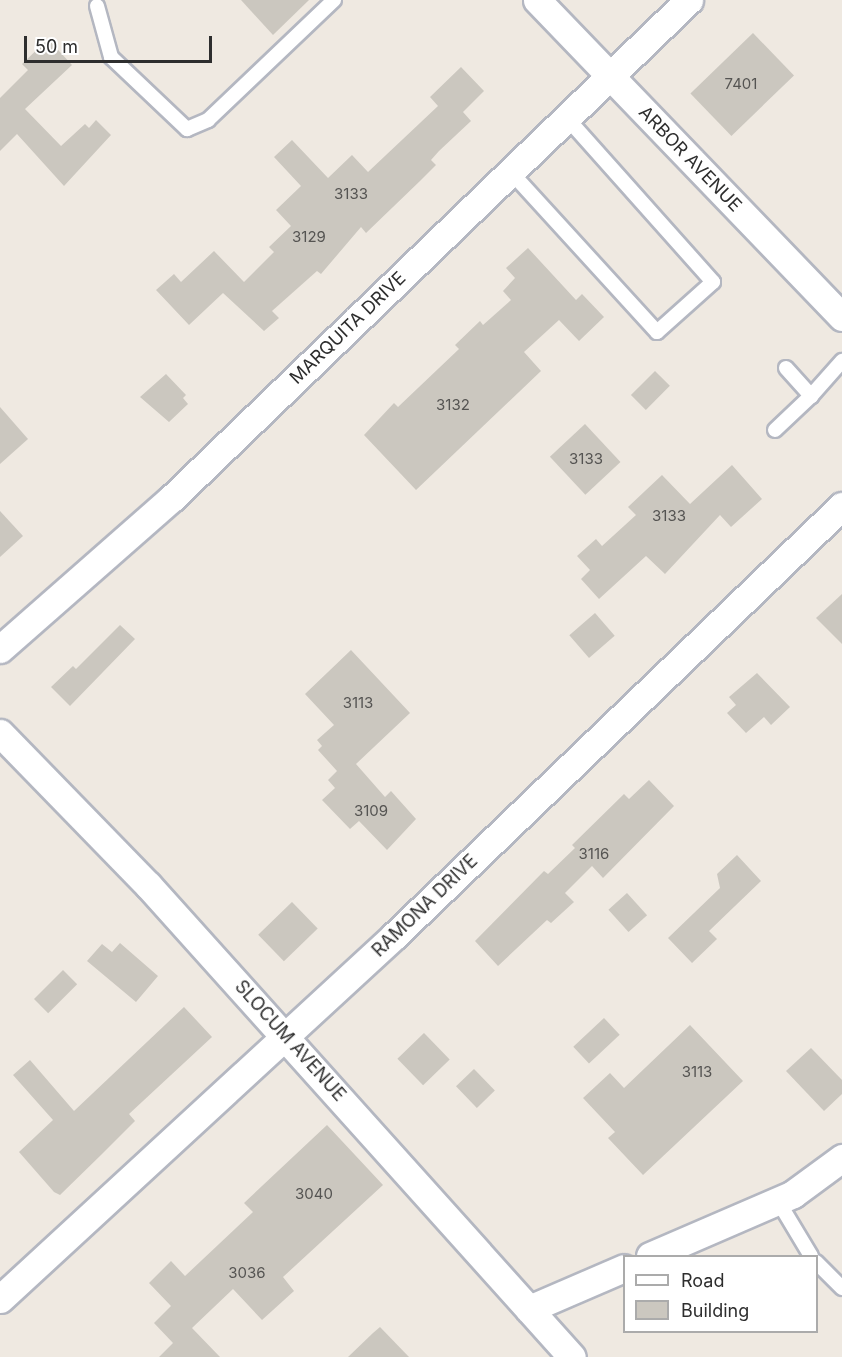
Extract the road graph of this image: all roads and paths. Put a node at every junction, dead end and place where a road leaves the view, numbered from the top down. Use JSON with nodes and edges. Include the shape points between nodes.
{"nodes":[{"id":1,"x":334,"y":0,"type":"edge"},
{"id":2,"x":537,"y":0,"type":"edge"},
{"id":3,"x":689,"y":0,"type":"edge"},
{"id":4,"x":97,"y":2,"type":"edge"},
{"id":5,"x":609,"y":75,"type":"junction"},
{"id":6,"x":566,"y":117,"type":"junction"},
{"id":7,"x":510,"y":171,"type":"junction"},
{"id":8,"x":842,"y":317,"type":"edge"},
{"id":9,"x":842,"y":361,"type":"edge"},
{"id":10,"x":786,"y":368,"type":"dead end"},
{"id":11,"x":811,"y":396,"type":"junction"},
{"id":12,"x":775,"y":430,"type":"dead end"},
{"id":13,"x":842,"y":506,"type":"edge"},
{"id":14,"x":0,"y":649,"type":"edge"},
{"id":15,"x":0,"y":733,"type":"edge"},
{"id":16,"x":286,"y":1035,"type":"junction"},
{"id":17,"x":842,"y":1158,"type":"edge"},
{"id":18,"x":778,"y":1201,"type":"junction"},
{"id":19,"x":655,"y":1255,"type":"edge"},
{"id":20,"x":810,"y":1255,"type":"edge"},
{"id":21,"x":818,"y":1264,"type":"edge"},
{"id":22,"x":623,"y":1268,"type":"edge"},
{"id":23,"x":842,"y":1288,"type":"edge"},
{"id":24,"x":0,"y":1299,"type":"edge"},
{"id":25,"x":529,"y":1310,"type":"junction"},
{"id":26,"x":572,"y":1357,"type":"edge"}],
"edges":[{"from":1,"to":4,"type":"lane","via":[[208,120],[187,129],[111,57]]},
{"from":2,"to":5,"type":"street","name":"ARBOR AVENUE"},
{"from":3,"to":5,"type":"street","name":"MARQUITA DRIVE"},
{"from":5,"to":6,"type":"street","name":"MARQUITA DRIVE"},
{"from":5,"to":8,"type":"street","name":"ARBOR AVENUE"},
{"from":6,"to":7,"type":"street","name":"MARQUITA DRIVE"},
{"from":6,"to":7,"type":"lane","via":[[713,282],[657,332]]},
{"from":7,"to":14,"type":"street","name":"MARQUITA DRIVE","via":[[172,498]]},
{"from":9,"to":11,"type":"lane"},
{"from":10,"to":11,"type":"lane"},
{"from":11,"to":12,"type":"lane"},
{"from":13,"to":16,"type":"street","name":"RAMONA DRIVE"},
{"from":15,"to":16,"type":"street","name":"SLOCUM AVENUE"},
{"from":16,"to":24,"type":"street","name":"RAMONA DRIVE"},
{"from":16,"to":25,"type":"street","name":"SLOCUM AVENUE"},
{"from":17,"to":18,"type":"street"},
{"from":18,"to":19,"type":"street"},
{"from":18,"to":20,"type":"lane"},
{"from":21,"to":23,"type":"lane"},
{"from":22,"to":25,"type":"street"},
{"from":25,"to":26,"type":"street","name":"SLOCUM AVENUE"}]}
